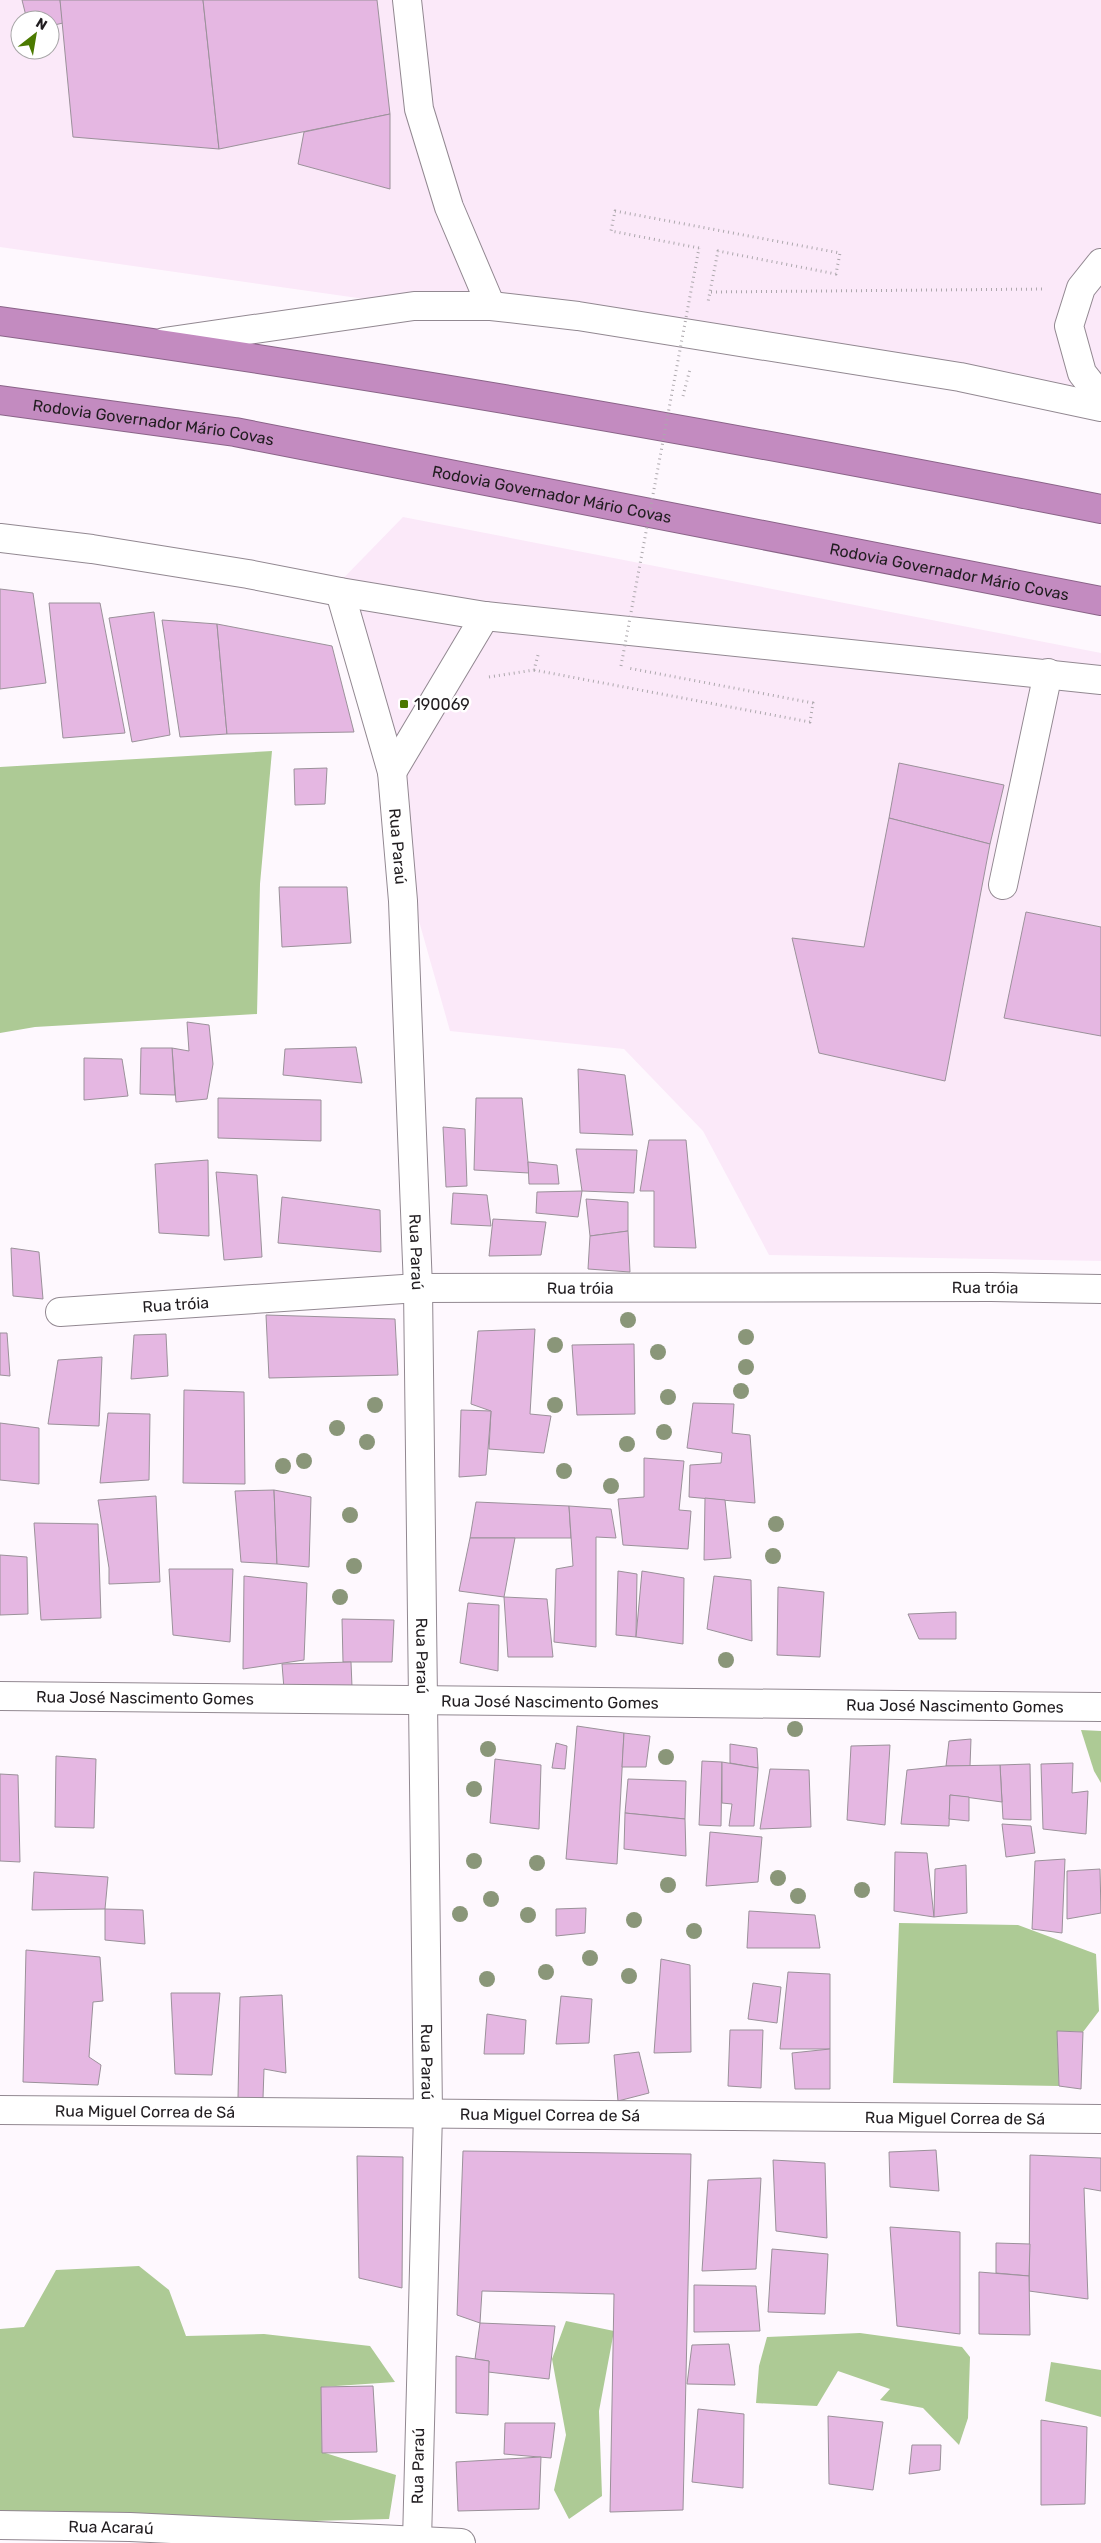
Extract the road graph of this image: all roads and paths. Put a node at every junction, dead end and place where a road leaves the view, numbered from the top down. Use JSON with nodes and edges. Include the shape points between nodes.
{"nodes":[{"id":1,"x":407,"y":0,"type":"edge"},
{"id":2,"x":747,"y":257,"type":"dead end"},
{"id":3,"x":1101,"y":264,"type":"edge"},
{"id":4,"x":1082,"y":288,"type":"junction"},
{"id":5,"x":711,"y":292,"type":"dead end"},
{"id":6,"x":491,"y":306,"type":"junction"},
{"id":7,"x":0,"y":321,"type":"edge"},
{"id":8,"x":158,"y":343,"type":"junction"},
{"id":9,"x":1101,"y":397,"type":"edge"},
{"id":10,"x":0,"y":400,"type":"edge"},
{"id":11,"x":1101,"y":407,"type":"edge"},
{"id":12,"x":1101,"y":509,"type":"edge"},
{"id":13,"x":0,"y":538,"type":"edge"},
{"id":14,"x":340,"y":592,"type":"junction"},
{"id":15,"x":1101,"y":601,"type":"edge"},
{"id":16,"x":485,"y":616,"type":"junction"},
{"id":17,"x":547,"y":623,"type":"junction"},
{"id":18,"x":534,"y":670,"type":"junction"},
{"id":19,"x":1048,"y":673,"type":"junction"},
{"id":20,"x":1101,"y":680,"type":"edge"},
{"id":21,"x":445,"y":684,"type":"junction"},
{"id":22,"x":392,"y":772,"type":"junction"},
{"id":23,"x":1003,"y":886,"type":"dead end"},
{"id":24,"x":418,"y":1288,"type":"junction"},
{"id":25,"x":1101,"y":1289,"type":"edge"},
{"id":26,"x":60,"y":1312,"type":"dead end"},
{"id":27,"x":0,"y":1696,"type":"edge"},
{"id":28,"x":422,"y":1700,"type":"junction"},
{"id":29,"x":1101,"y":1707,"type":"edge"},
{"id":30,"x":0,"y":2110,"type":"edge"},
{"id":31,"x":428,"y":2113,"type":"junction"},
{"id":32,"x":1101,"y":2119,"type":"edge"},
{"id":33,"x":0,"y":2525,"type":"edge"},
{"id":34,"x":130,"y":2535,"type":"edge"},
{"id":35,"x":272,"y":2539,"type":"edge"},
{"id":36,"x":416,"y":2541,"type":"junction"},
{"id":37,"x":452,"y":2543,"type":"edge"},
{"id":38,"x":461,"y":2543,"type":"edge"}],
"edges":[{"from":1,"to":6,"type":"street","via":[[419,109],[449,208]]},
{"from":2,"to":18,"type":"path","bridge":true,"via":[[836,274],[840,253],[615,211],[611,231],[698,248],[621,666],[813,702],[810,722]]},
{"from":3,"to":4,"type":"street"},
{"from":4,"to":5,"type":"path"},
{"from":4,"to":9,"type":"street","via":[[1069,326],[1082,373]]},
{"from":6,"to":8,"type":"street","via":[[414,306]]},
{"from":6,"to":11,"type":"street","via":[[578,316],[941,374]]},
{"from":7,"to":8,"type":"highway"},
{"from":8,"to":12,"type":"highway","via":[[674,428]]},
{"from":10,"to":15,"type":"highway","name":"Rodovia Governador Mário Covas","via":[[235,432]]},
{"from":13,"to":14,"type":"street","via":[[92,549]]},
{"from":14,"to":16,"type":"street"},
{"from":14,"to":22,"type":"street","name":"Rua Paraú"},
{"from":16,"to":17,"type":"street"},
{"from":16,"to":21,"type":"street"},
{"from":17,"to":18,"type":"path"},
{"from":17,"to":19,"type":"street"},
{"from":18,"to":21,"type":"path"},
{"from":19,"to":20,"type":"street"},
{"from":19,"to":23,"type":"street"},
{"from":21,"to":22,"type":"street"},
{"from":22,"to":24,"type":"street","name":"Rua Paraú","via":[[403,901]]},
{"from":24,"to":25,"type":"street","name":"Rua tróia"},
{"from":24,"to":26,"type":"street","name":"Rua tróia"},
{"from":24,"to":28,"type":"street","name":"Rua Paraú"},
{"from":27,"to":28,"type":"street","name":"Rua José Nascimento Gomes"},
{"from":28,"to":29,"type":"street","name":"Rua José Nascimento Gomes"},
{"from":28,"to":31,"type":"street","name":"Rua Paraú"},
{"from":30,"to":31,"type":"street","name":"Rua Miguel Correa de Sá"},
{"from":31,"to":32,"type":"street","name":"Rua Miguel Correa de Sá"},
{"from":31,"to":36,"type":"street","name":"Rua Paraú"},
{"from":33,"to":34,"type":"street","name":"Rua Acaraú"},
{"from":34,"to":35,"type":"street","name":"Rua Acaraú"},
{"from":35,"to":36,"type":"street","name":"Rua Acaraú"},
{"from":36,"to":37,"type":"street","name":"Rua Acaraú"},
{"from":37,"to":38,"type":"street","name":"Rua Acaraú"}]}
